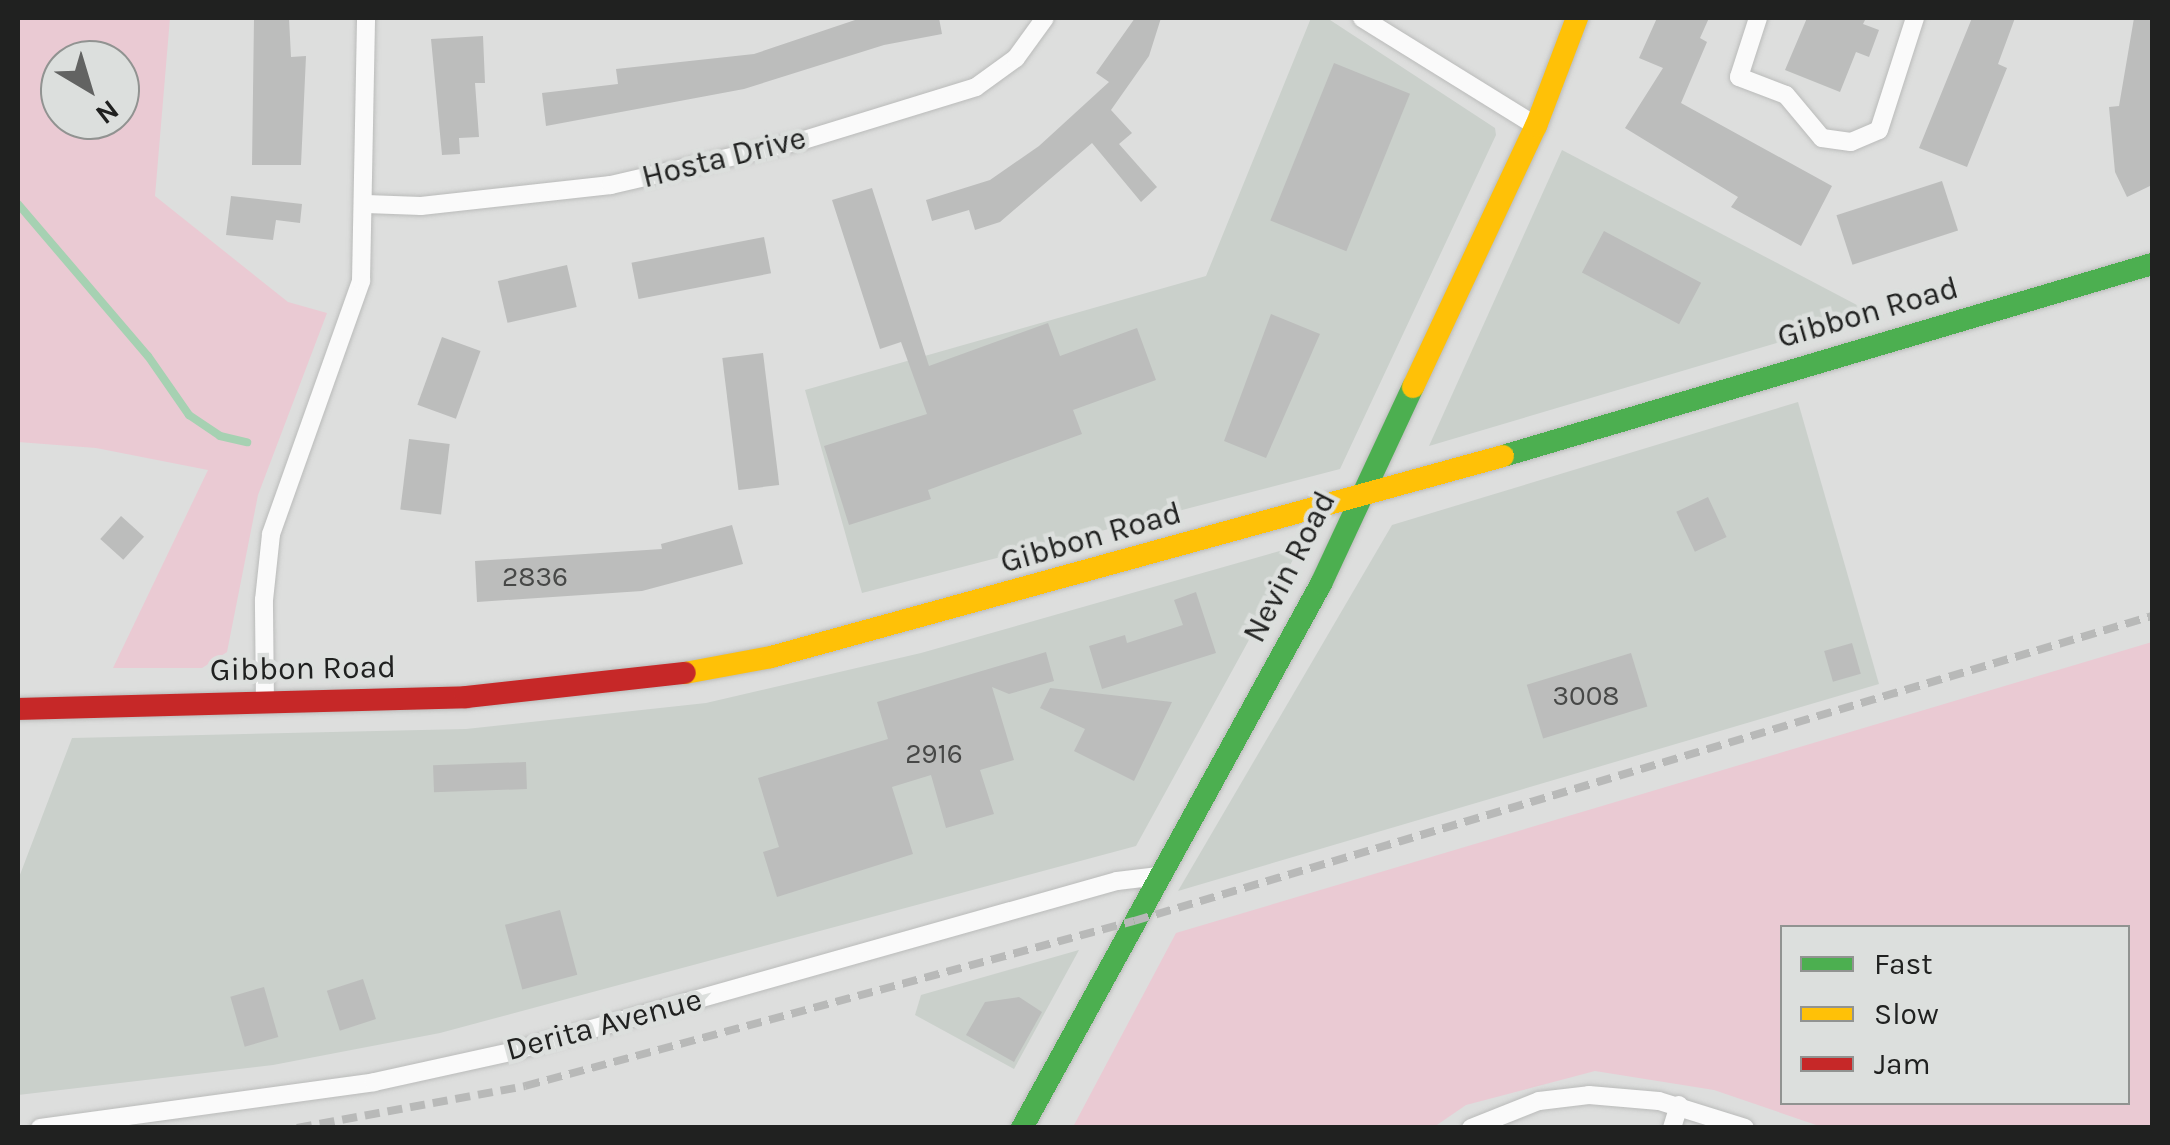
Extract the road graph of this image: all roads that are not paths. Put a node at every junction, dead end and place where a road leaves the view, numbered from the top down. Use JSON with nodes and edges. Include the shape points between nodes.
{"nodes":[{"id":1,"x":366,"y":18,"type":"edge"},
{"id":2,"x":1045,"y":18,"type":"edge"},
{"id":3,"x":1362,"y":18,"type":"edge"},
{"id":4,"x":1577,"y":18,"type":"edge"},
{"id":5,"x":1758,"y":18,"type":"edge"},
{"id":6,"x":1915,"y":18,"type":"edge"},
{"id":7,"x":1536,"y":126,"type":"junction"},
{"id":8,"x":366,"y":204,"type":"junction"},
{"id":9,"x":2152,"y":264,"type":"edge"},
{"id":10,"x":1362,"y":496,"type":"junction"},
{"id":11,"x":265,"y":704,"type":"junction"},
{"id":12,"x":18,"y":708,"type":"edge"},
{"id":13,"x":1159,"y":876,"type":"junction"},
{"id":14,"x":1679,"y":1105,"type":"junction"},
{"id":15,"x":40,"y":1128,"type":"edge"},
{"id":16,"x":1022,"y":1128,"type":"edge"},
{"id":17,"x":1471,"y":1128,"type":"edge"},
{"id":18,"x":1672,"y":1128,"type":"edge"},
{"id":19,"x":1745,"y":1128,"type":"edge"}],
"edges":[{"from":1,"to":8,"type":"street"},
{"from":2,"to":8,"type":"street","name":"Hosta Drive","via":[[1016,58],[976,87],[804,140],[612,185],[421,206]]},
{"from":3,"to":7,"type":"street"},
{"from":4,"to":7,"type":"main road","name":"Nevin Road"},
{"from":5,"to":6,"type":"street","via":[[1739,77],[1794,102],[1822,138],[1851,142],[1869,139],[1885,118]]},
{"from":7,"to":10,"type":"main road","name":"Nevin Road"},
{"from":8,"to":11,"type":"street","via":[[362,281],[272,534],[264,600]]},
{"from":9,"to":10,"type":"main road","name":"Gibbon Road"},
{"from":10,"to":11,"type":"main road","name":"Gibbon Road","via":[[841,642],[702,672],[466,697]]},
{"from":10,"to":13,"type":"main road","name":"Nevin Road"},
{"from":11,"to":12,"type":"main road","name":"Gibbon Road"},
{"from":13,"to":15,"type":"street","name":"Derita Avenue","via":[[1117,881],[510,1052],[393,1078]]},
{"from":13,"to":16,"type":"main road","name":"Nevin Road"},
{"from":14,"to":17,"type":"street","via":[[1568,1096],[1489,1116]]},
{"from":14,"to":18,"type":"street"},
{"from":14,"to":19,"type":"street"}]}
